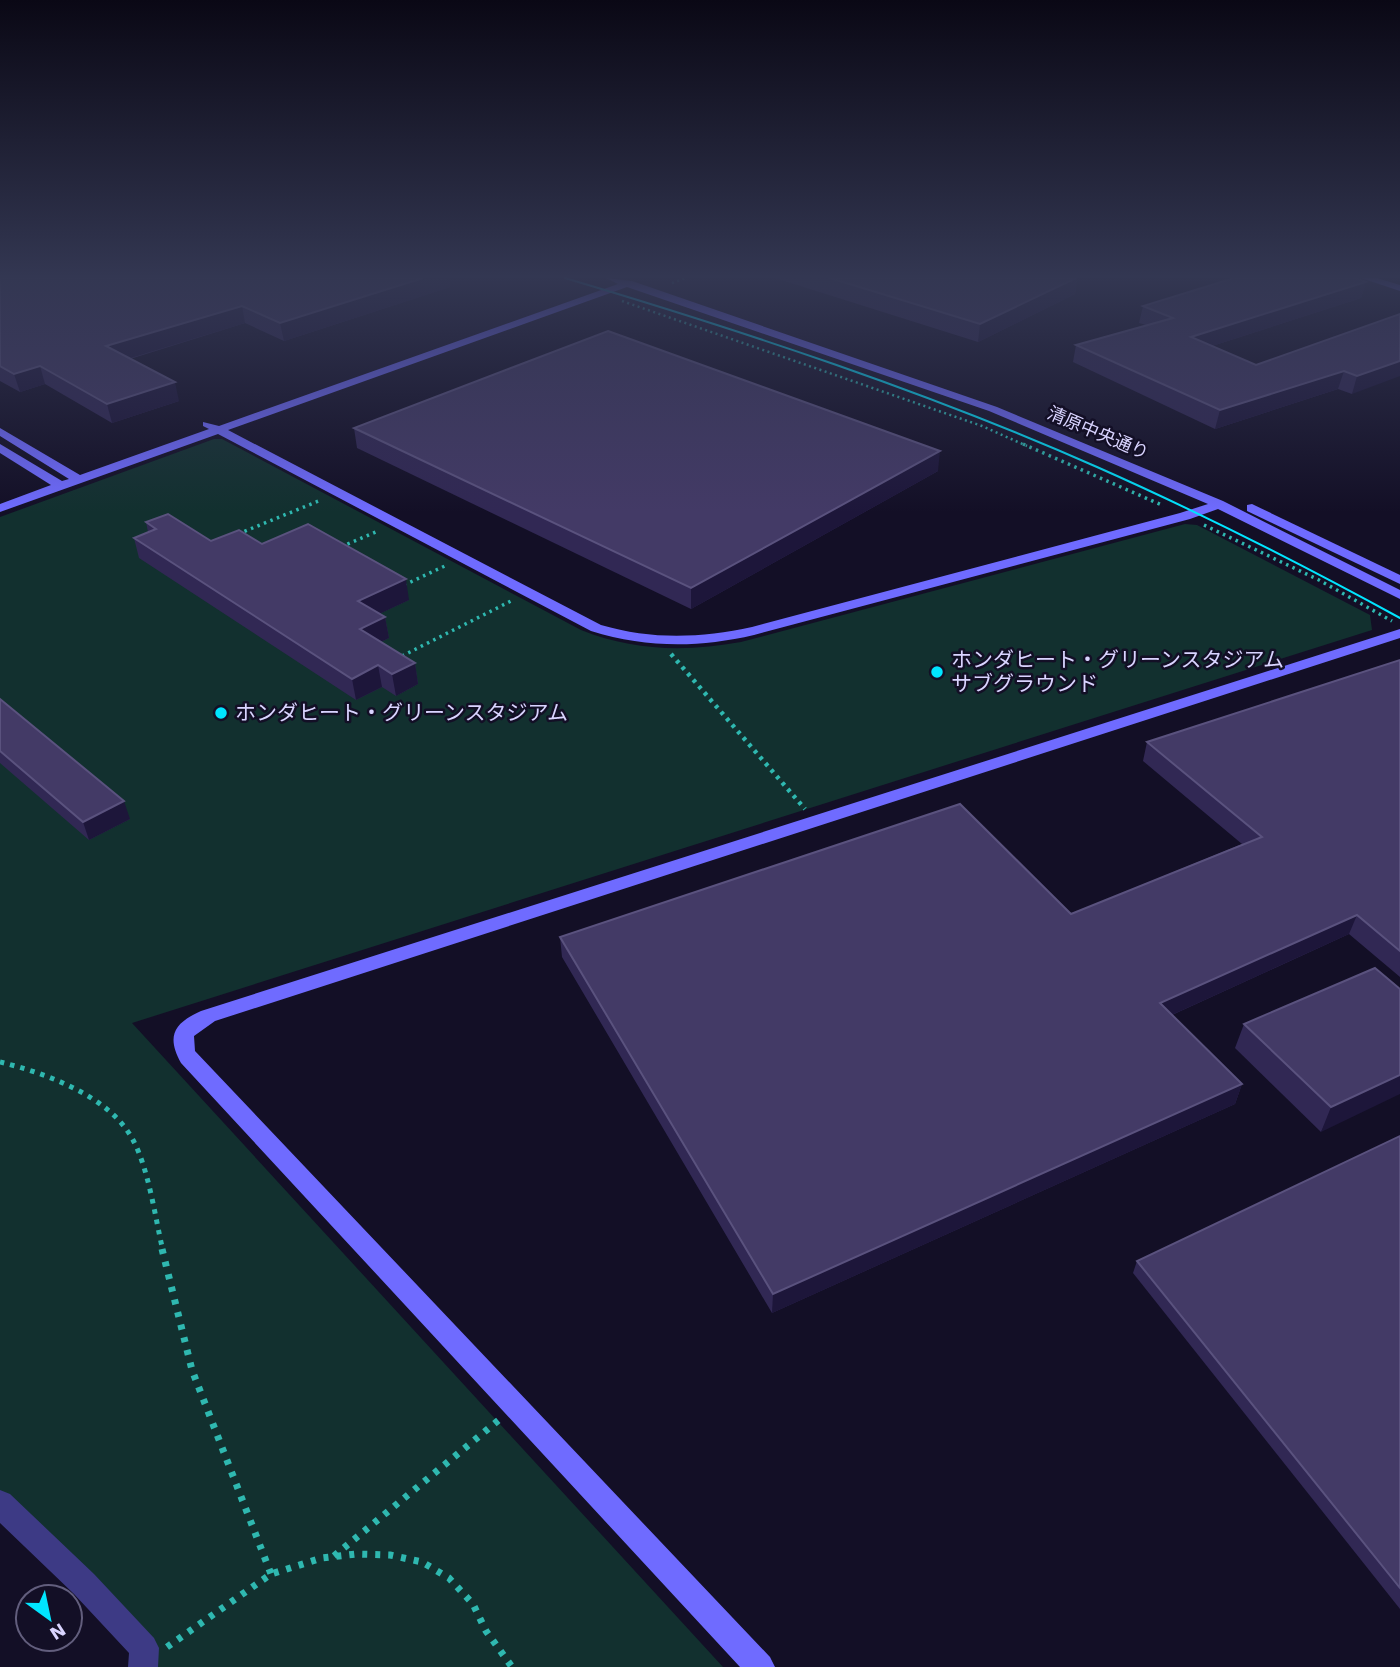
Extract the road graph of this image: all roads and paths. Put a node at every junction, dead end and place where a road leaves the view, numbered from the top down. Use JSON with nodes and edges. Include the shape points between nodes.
{"nodes":[{"id":1,"x":409,"y":356,"type":"edge"},
{"id":2,"x":781,"y":356,"type":"edge"},
{"id":3,"x":838,"y":356,"type":"edge"},
{"id":4,"x":867,"y":356,"type":"edge"},
{"id":5,"x":213,"y":427,"type":"junction"},
{"id":6,"x":0,"y":431,"type":"edge"},
{"id":7,"x":0,"y":448,"type":"edge"},
{"id":8,"x":74,"y":476,"type":"junction"},
{"id":9,"x":56,"y":483,"type":"junction"},
{"id":10,"x":332,"y":496,"type":"dead end"},
{"id":11,"x":0,"y":497,"type":"edge"},
{"id":12,"x":1219,"y":504,"type":"junction"},
{"id":13,"x":0,"y":508,"type":"edge"},
{"id":14,"x":1174,"y":511,"type":"dead end"},
{"id":15,"x":1198,"y":522,"type":"dead end"},
{"id":16,"x":388,"y":526,"type":"dead end"},
{"id":17,"x":234,"y":536,"type":"edge"},
{"id":18,"x":341,"y":547,"type":"edge"},
{"id":19,"x":454,"y":561,"type":"dead end"},
{"id":20,"x":1400,"y":580,"type":"edge"},
{"id":21,"x":394,"y":589,"type":"edge"},
{"id":22,"x":1400,"y":595,"type":"edge"},
{"id":23,"x":520,"y":596,"type":"dead end"},
{"id":24,"x":1400,"y":626,"type":"edge"},
{"id":25,"x":1400,"y":633,"type":"edge"},
{"id":26,"x":666,"y":647,"type":"dead end"},
{"id":27,"x":395,"y":659,"type":"edge"},
{"id":28,"x":808,"y":812,"type":"dead end"},
{"id":29,"x":0,"y":1062,"type":"edge"},
{"id":30,"x":501,"y":1418,"type":"dead end"},
{"id":31,"x":0,"y":1504,"type":"edge"},
{"id":32,"x":334,"y":1557,"type":"junction"},
{"id":33,"x":271,"y":1574,"type":"junction"},
{"id":34,"x":142,"y":1666,"type":"edge"},
{"id":35,"x":512,"y":1667,"type":"edge"},
{"id":36,"x":760,"y":1667,"type":"edge"}],
"edges":[{"from":1,"to":5,"type":"street"},
{"from":2,"to":14,"type":"path","via":[[982,426]]},
{"from":3,"to":12,"type":"street","name":"清原中央通り","via":[[993,409]]},
{"from":4,"to":20,"type":"street","name":"清原中央通り","via":[[1000,401],[1138,456]]},
{"from":5,"to":8,"type":"street"},
{"from":5,"to":12,"type":"street","via":[[596,628],[653,641],[705,640],[754,631]]},
{"from":6,"to":8,"type":"street"},
{"from":7,"to":9,"type":"street"},
{"from":8,"to":9,"type":"street"},
{"from":9,"to":11,"type":"street"},
{"from":9,"to":13,"type":"street"},
{"from":10,"to":17,"type":"path"},
{"from":12,"to":22,"type":"street","name":"清原中央通り"},
{"from":15,"to":24,"type":"path","via":[[1319,580]]},
{"from":16,"to":18,"type":"path"},
{"from":19,"to":21,"type":"path"},
{"from":23,"to":27,"type":"path"},
{"from":25,"to":36,"type":"street","via":[[208,1016],[183,1034],[188,1057]]},
{"from":26,"to":28,"type":"path"},
{"from":29,"to":33,"type":"path","via":[[72,1087],[100,1104],[132,1137],[192,1370]]},
{"from":30,"to":32,"type":"path"},
{"from":31,"to":34,"type":"street","via":[[144,1648]]},
{"from":32,"to":33,"type":"path"},
{"from":32,"to":35,"type":"path","via":[[390,1555],[422,1562],[449,1578],[473,1604]]},
{"from":33,"to":34,"type":"path"}]}
